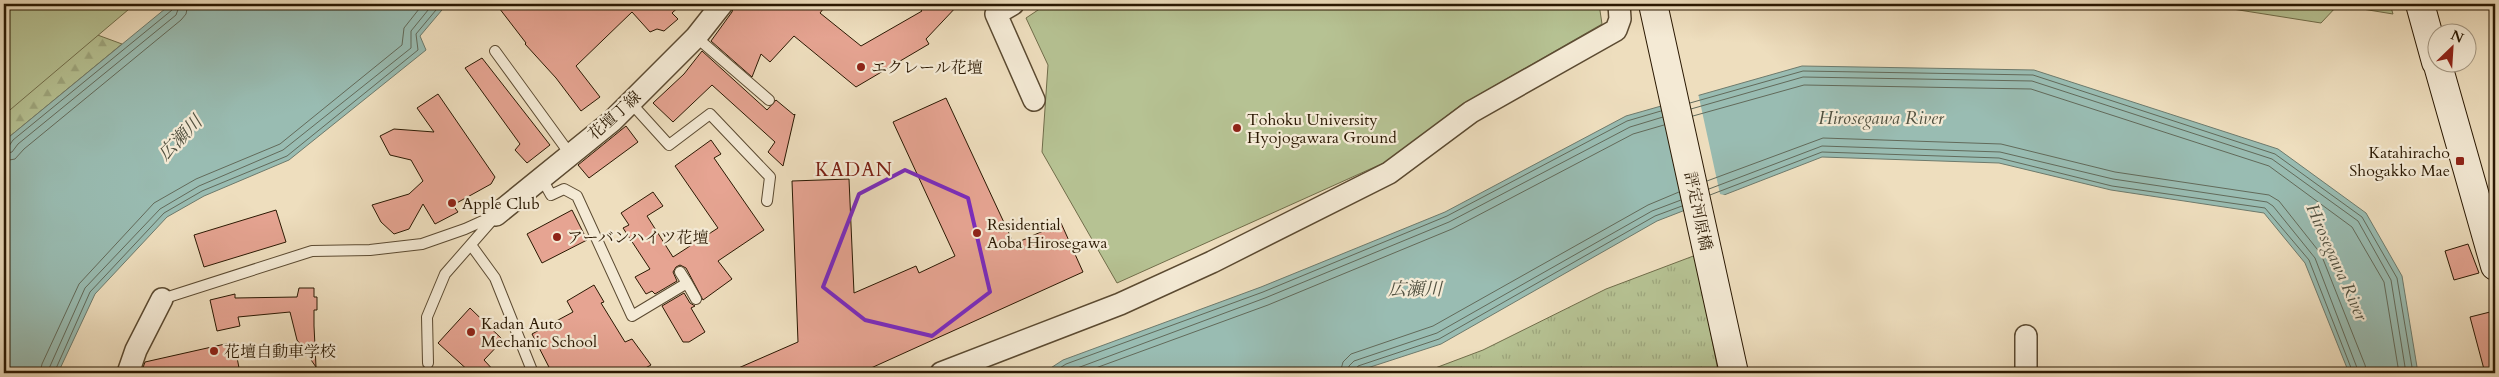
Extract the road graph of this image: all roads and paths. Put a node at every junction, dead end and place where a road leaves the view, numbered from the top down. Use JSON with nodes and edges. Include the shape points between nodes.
{"nodes":[{"id":1,"x":722,"y":4,"type":"edge"},
{"id":2,"x":1013,"y":4,"type":"edge"},
{"id":3,"x":1618,"y":4,"type":"edge"},
{"id":4,"x":1653,"y":4,"type":"edge"},
{"id":5,"x":2420,"y":4,"type":"edge"},
{"id":6,"x":2426,"y":24,"type":"edge"},
{"id":7,"x":696,"y":37,"type":"junction"},
{"id":8,"x":494,"y":51,"type":"dead end"},
{"id":9,"x":2440,"y":72,"type":"edge"},
{"id":10,"x":768,"y":100,"type":"dead end"},
{"id":11,"x":1034,"y":100,"type":"dead end"},
{"id":12,"x":630,"y":102,"type":"junction"},
{"id":13,"x":570,"y":154,"type":"junction"},
{"id":14,"x":541,"y":177,"type":"junction"},
{"id":15,"x":767,"y":201,"type":"dead end"},
{"id":16,"x":496,"y":215,"type":"junction"},
{"id":17,"x":471,"y":245,"type":"junction"},
{"id":18,"x":2495,"y":266,"type":"edge"},
{"id":19,"x":680,"y":272,"type":"dead end"},
{"id":20,"x":687,"y":283,"type":"junction"},
{"id":21,"x":162,"y":299,"type":"joint"},
{"id":22,"x":696,"y":299,"type":"dead end"},
{"id":23,"x":2026,"y":336,"type":"dead end"},
{"id":24,"x":428,"y":363,"type":"dead end"},
{"id":25,"x":128,"y":373,"type":"edge"},
{"id":26,"x":534,"y":373,"type":"edge"},
{"id":27,"x":941,"y":373,"type":"edge"},
{"id":28,"x":1734,"y":373,"type":"edge"},
{"id":29,"x":2026,"y":373,"type":"edge"}],
"edges":[{"from":1,"to":7,"type":"street","name":"花壇丁線"},
{"from":2,"to":11,"type":"street","via":[[996,14]]},
{"from":3,"to":27,"type":"street","via":[[1620,19],[1616,30],[1471,112],[1389,173],[1212,262],[1120,304]]},
{"from":4,"to":28,"type":"street","name":"評定河原橋"},
{"from":5,"to":6,"type":"street"},
{"from":7,"to":10,"type":"lane"},
{"from":7,"to":12,"type":"street","name":"花壇丁線"},
{"from":8,"to":13,"type":"lane"},
{"from":9,"to":18,"type":"street"},
{"from":12,"to":13,"type":"street","name":"花壇丁線","via":[[612,121]]},
{"from":12,"to":15,"type":"lane","via":[[668,145],[710,114],[770,177]]},
{"from":13,"to":14,"type":"street","name":"花壇丁線"},
{"from":14,"to":16,"type":"street","name":"花壇丁線"},
{"from":14,"to":20,"type":"lane","via":[[551,195],[564,190],[577,196],[632,316]]},
{"from":16,"to":17,"type":"lane"},
{"from":16,"to":21,"type":"lane","via":[[422,244],[370,250],[312,251]]},
{"from":17,"to":24,"type":"lane","via":[[445,274],[427,317]]},
{"from":17,"to":26,"type":"lane","via":[[495,278]]},
{"from":19,"to":20,"type":"lane"},
{"from":20,"to":22,"type":"lane"},
{"from":21,"to":25,"type":"street"},
{"from":23,"to":29,"type":"street"}]}
